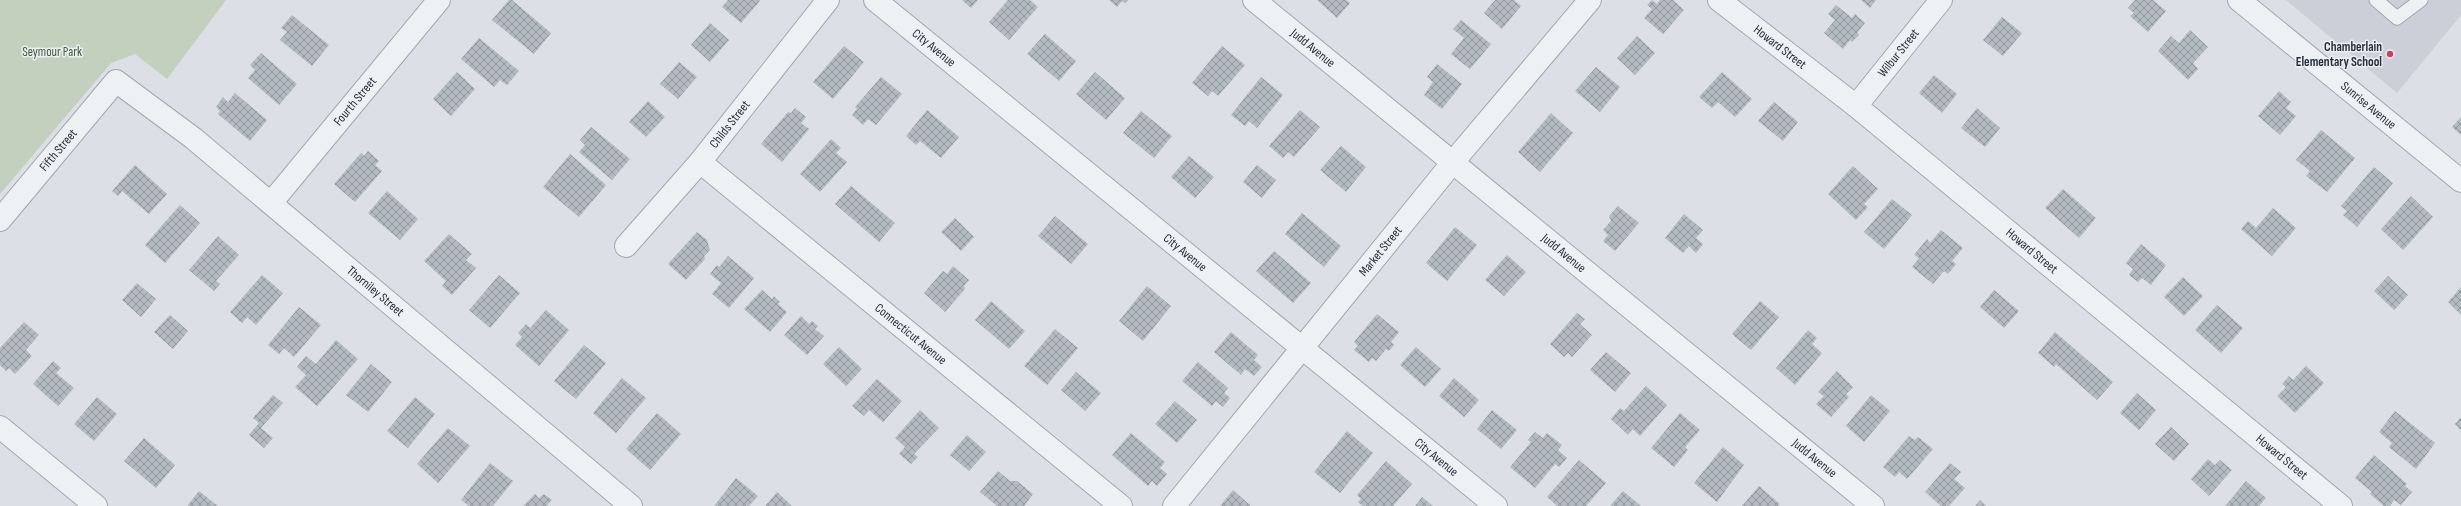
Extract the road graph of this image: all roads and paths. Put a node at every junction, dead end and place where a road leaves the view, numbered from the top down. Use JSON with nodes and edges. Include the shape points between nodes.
{"nodes":[{"id":1,"x":440,"y":0,"type":"edge"},
{"id":2,"x":828,"y":0,"type":"edge"},
{"id":3,"x":875,"y":0,"type":"edge"},
{"id":4,"x":1254,"y":0,"type":"edge"},
{"id":5,"x":1590,"y":0,"type":"edge"},
{"id":6,"x":1719,"y":0,"type":"edge"},
{"id":7,"x":1941,"y":0,"type":"edge"},
{"id":8,"x":2239,"y":0,"type":"edge"},
{"id":9,"x":2376,"y":0,"type":"edge"},
{"id":10,"x":2422,"y":0,"type":"edge"},
{"id":11,"x":116,"y":81,"type":"joint"},
{"id":12,"x":1856,"y":106,"type":"junction"},
{"id":13,"x":700,"y":162,"type":"junction"},
{"id":14,"x":1453,"y":162,"type":"junction"},
{"id":15,"x":2461,"y":182,"type":"edge"},
{"id":16,"x":271,"y":203,"type":"junction"},
{"id":17,"x":0,"y":220,"type":"edge"},
{"id":18,"x":626,"y":246,"type":"dead end"},
{"id":19,"x":1302,"y":349,"type":"junction"},
{"id":20,"x":0,"y":427,"type":"edge"},
{"id":21,"x":96,"y":506,"type":"edge"},
{"id":22,"x":631,"y":506,"type":"edge"},
{"id":23,"x":1121,"y":506,"type":"edge"},
{"id":24,"x":1174,"y":506,"type":"edge"},
{"id":25,"x":1496,"y":506,"type":"edge"},
{"id":26,"x":1873,"y":506,"type":"edge"},
{"id":27,"x":2342,"y":506,"type":"edge"}],
"edges":[{"from":1,"to":16,"type":"street","name":"Fourth Street"},
{"from":2,"to":13,"type":"street","name":"Childs Street"},
{"from":3,"to":19,"type":"street","name":"City Avenue"},
{"from":4,"to":14,"type":"street","name":"Judd Avenue"},
{"from":5,"to":14,"type":"street","name":"Market Street"},
{"from":6,"to":12,"type":"street","name":"Howard Street"},
{"from":7,"to":12,"type":"street","name":"Wilbur Street"},
{"from":8,"to":15,"type":"street","name":"Sunrise Avenue"},
{"from":9,"to":10,"type":"lane","via":[[2397,18]]},
{"from":11,"to":16,"type":"street","name":"Thorniley Street","via":[[193,138]]},
{"from":11,"to":17,"type":"street","name":"Fifth Street"},
{"from":12,"to":27,"type":"street","name":"Howard Street"},
{"from":13,"to":18,"type":"street","name":"Childs Street"},
{"from":13,"to":23,"type":"street","name":"Connecticut Avenue"},
{"from":14,"to":19,"type":"street","name":"Market Street"},
{"from":14,"to":26,"type":"street","name":"Judd Avenue"},
{"from":16,"to":22,"type":"street","name":"Thorniley Street"},
{"from":19,"to":24,"type":"street","name":"Market Street"},
{"from":19,"to":25,"type":"street","name":"City Avenue"},
{"from":20,"to":21,"type":"street"}]}
